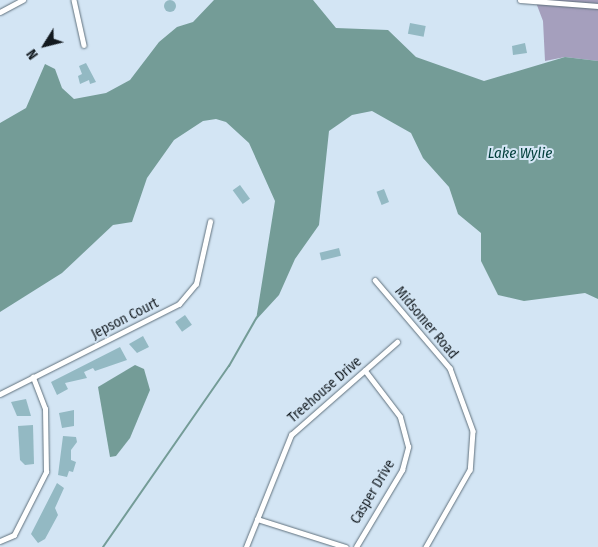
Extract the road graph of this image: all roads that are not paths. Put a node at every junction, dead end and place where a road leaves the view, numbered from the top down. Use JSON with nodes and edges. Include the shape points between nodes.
{"nodes":[{"id":1,"x":23,"y":0,"type":"edge"},
{"id":2,"x":74,"y":0,"type":"edge"},
{"id":3,"x":520,"y":0,"type":"edge"},
{"id":4,"x":598,"y":6,"type":"edge"},
{"id":5,"x":0,"y":12,"type":"edge"},
{"id":6,"x":84,"y":45,"type":"dead end"},
{"id":7,"x":210,"y":222,"type":"dead end"},
{"id":8,"x":375,"y":280,"type":"dead end"},
{"id":9,"x":396,"y":342,"type":"dead end"},
{"id":10,"x":365,"y":371,"type":"junction"},
{"id":11,"x":33,"y":377,"type":"junction"},
{"id":12,"x":0,"y":394,"type":"edge"},
{"id":13,"x":257,"y":520,"type":"junction"},
{"id":14,"x":0,"y":541,"type":"edge"},
{"id":15,"x":246,"y":547,"type":"edge"},
{"id":16,"x":346,"y":547,"type":"edge"},
{"id":17,"x":356,"y":547,"type":"edge"},
{"id":18,"x":426,"y":547,"type":"edge"}],
"edges":[{"from":1,"to":5,"type":"street"},
{"from":2,"to":6,"type":"street"},
{"from":3,"to":4,"type":"street"},
{"from":7,"to":11,"type":"street","name":"Jepson Court","via":[[196,284],[179,304]]},
{"from":8,"to":18,"type":"street","name":"Midsomer Road","via":[[450,368],[473,431],[470,470]]},
{"from":9,"to":10,"type":"street","name":"Treehouse Drive"},
{"from":10,"to":13,"type":"street","name":"Treehouse Drive","via":[[291,435]]},
{"from":10,"to":17,"type":"street","name":"Casper Drive","via":[[400,417],[408,447],[402,470]]},
{"from":11,"to":12,"type":"street","name":"Jepson Court"},
{"from":11,"to":14,"type":"street","via":[[45,409],[46,472],[14,535]]},
{"from":13,"to":15,"type":"street","name":"Treehouse Drive"},
{"from":13,"to":16,"type":"street"}]}
